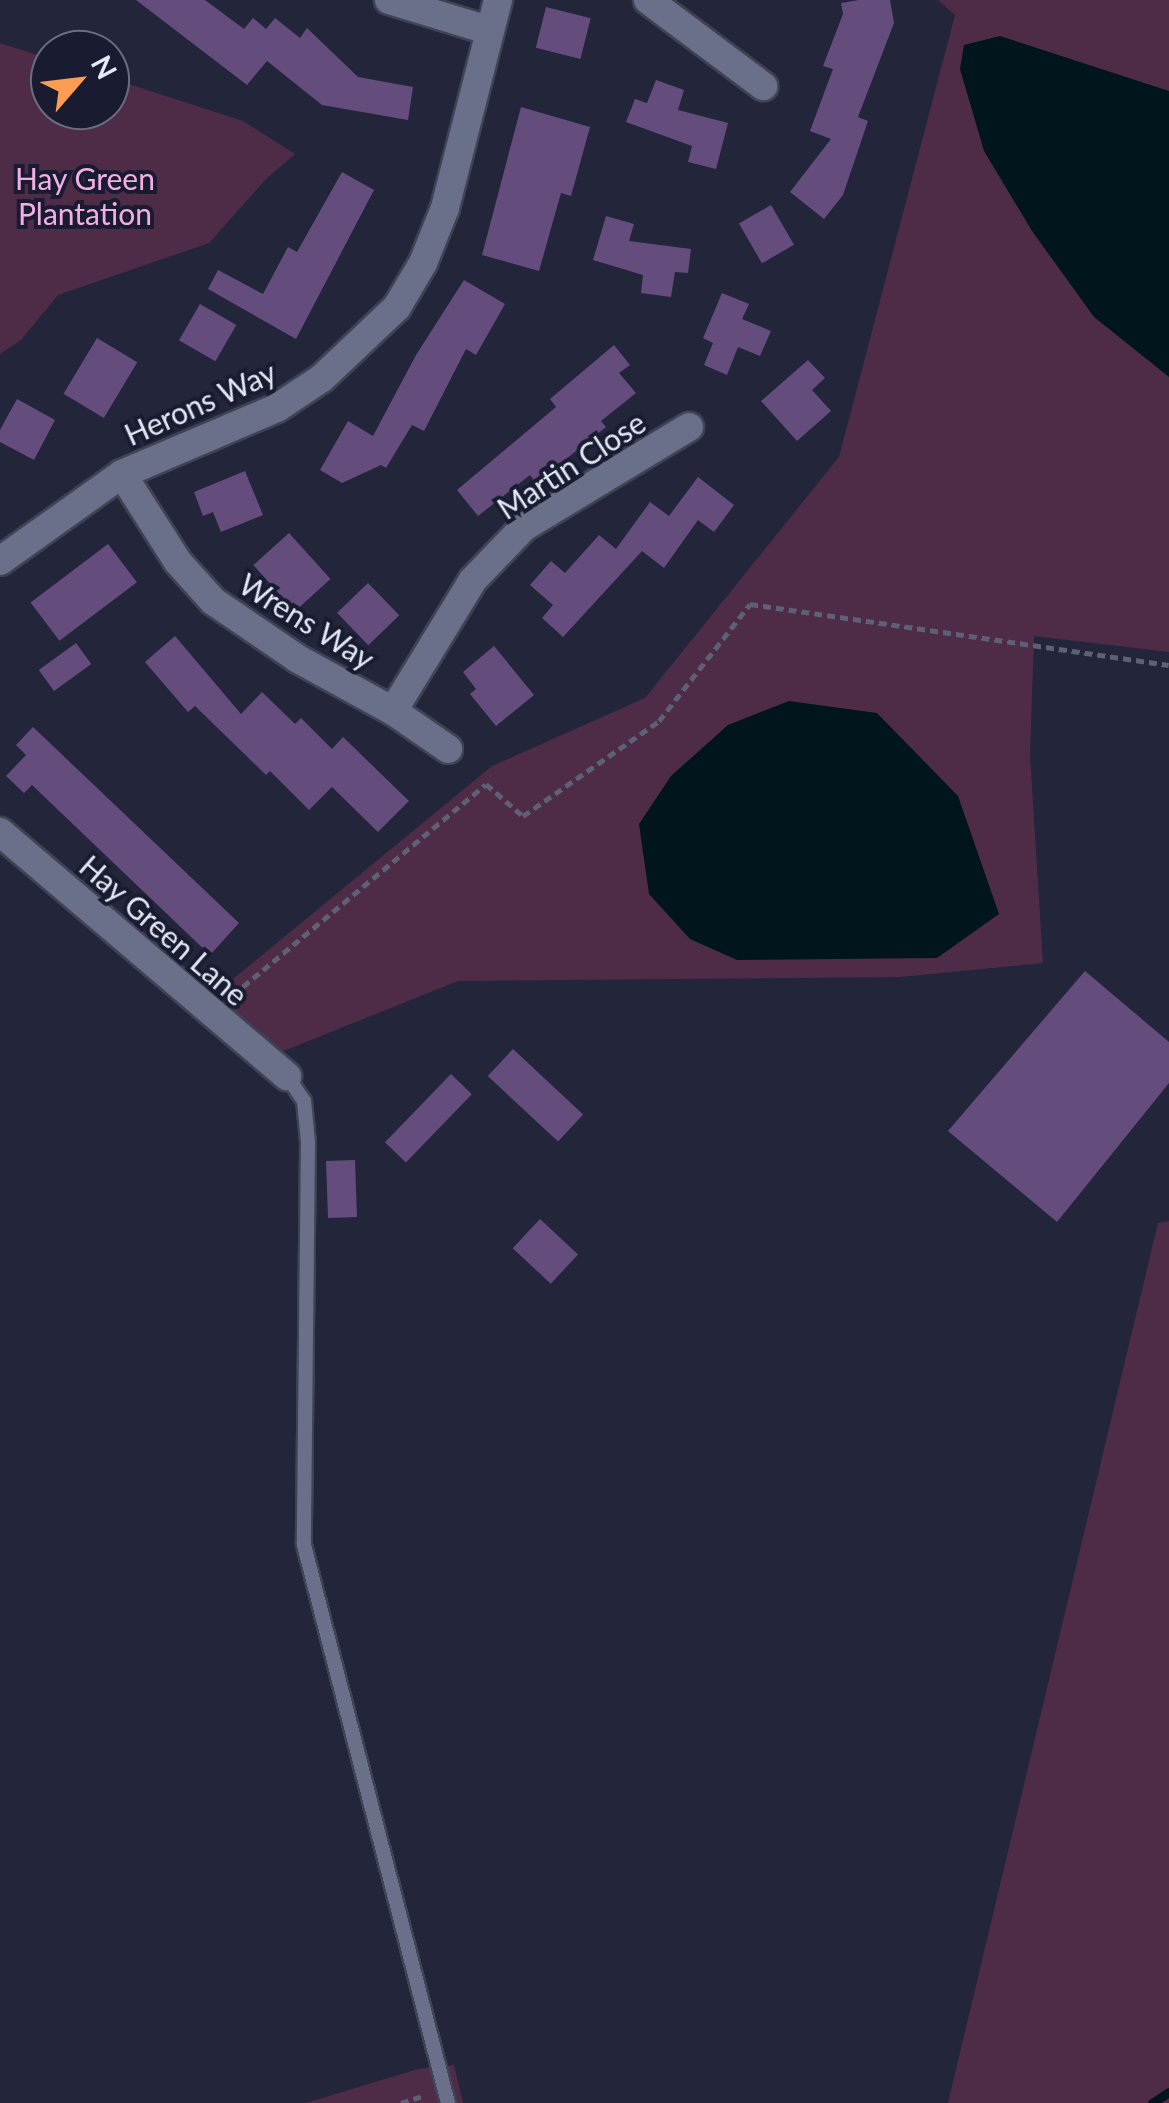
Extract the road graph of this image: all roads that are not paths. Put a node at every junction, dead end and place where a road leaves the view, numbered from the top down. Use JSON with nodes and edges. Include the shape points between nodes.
{"nodes":[{"id":1,"x":389,"y":0,"type":"edge"},
{"id":2,"x":498,"y":0,"type":"edge"},
{"id":3,"x":648,"y":0,"type":"edge"},
{"id":4,"x":488,"y":30,"type":"junction"},
{"id":5,"x":763,"y":86,"type":"dead end"},
{"id":6,"x":689,"y":427,"type":"dead end"},
{"id":7,"x":122,"y":474,"type":"junction"},
{"id":8,"x":0,"y":561,"type":"edge"},
{"id":9,"x":393,"y":711,"type":"junction"},
{"id":10,"x":448,"y":749,"type":"dead end"},
{"id":11,"x":0,"y":832,"type":"edge"},
{"id":12,"x":287,"y":1076,"type":"joint"},
{"id":13,"x":448,"y":2103,"type":"edge"}],
"edges":[{"from":1,"to":4,"type":"street"},
{"from":2,"to":4,"type":"street","name":"Herons Way"},
{"from":3,"to":5,"type":"street"},
{"from":4,"to":7,"type":"street","name":"Herons Way","via":[[445,208],[397,307],[322,378],[277,408]]},
{"from":6,"to":9,"type":"street","name":"Martin Close","via":[[524,527],[473,580]]},
{"from":7,"to":8,"type":"street","name":"Herons Way"},
{"from":7,"to":9,"type":"street","name":"Wrens Way","via":[[178,562],[213,601],[298,659]]},
{"from":9,"to":10,"type":"street","name":"Wrens Way"},
{"from":11,"to":12,"type":"street","name":"Hay Green Lane"},
{"from":12,"to":13,"type":"lane","via":[[304,1101],[308,1142],[304,1545]]}]}
